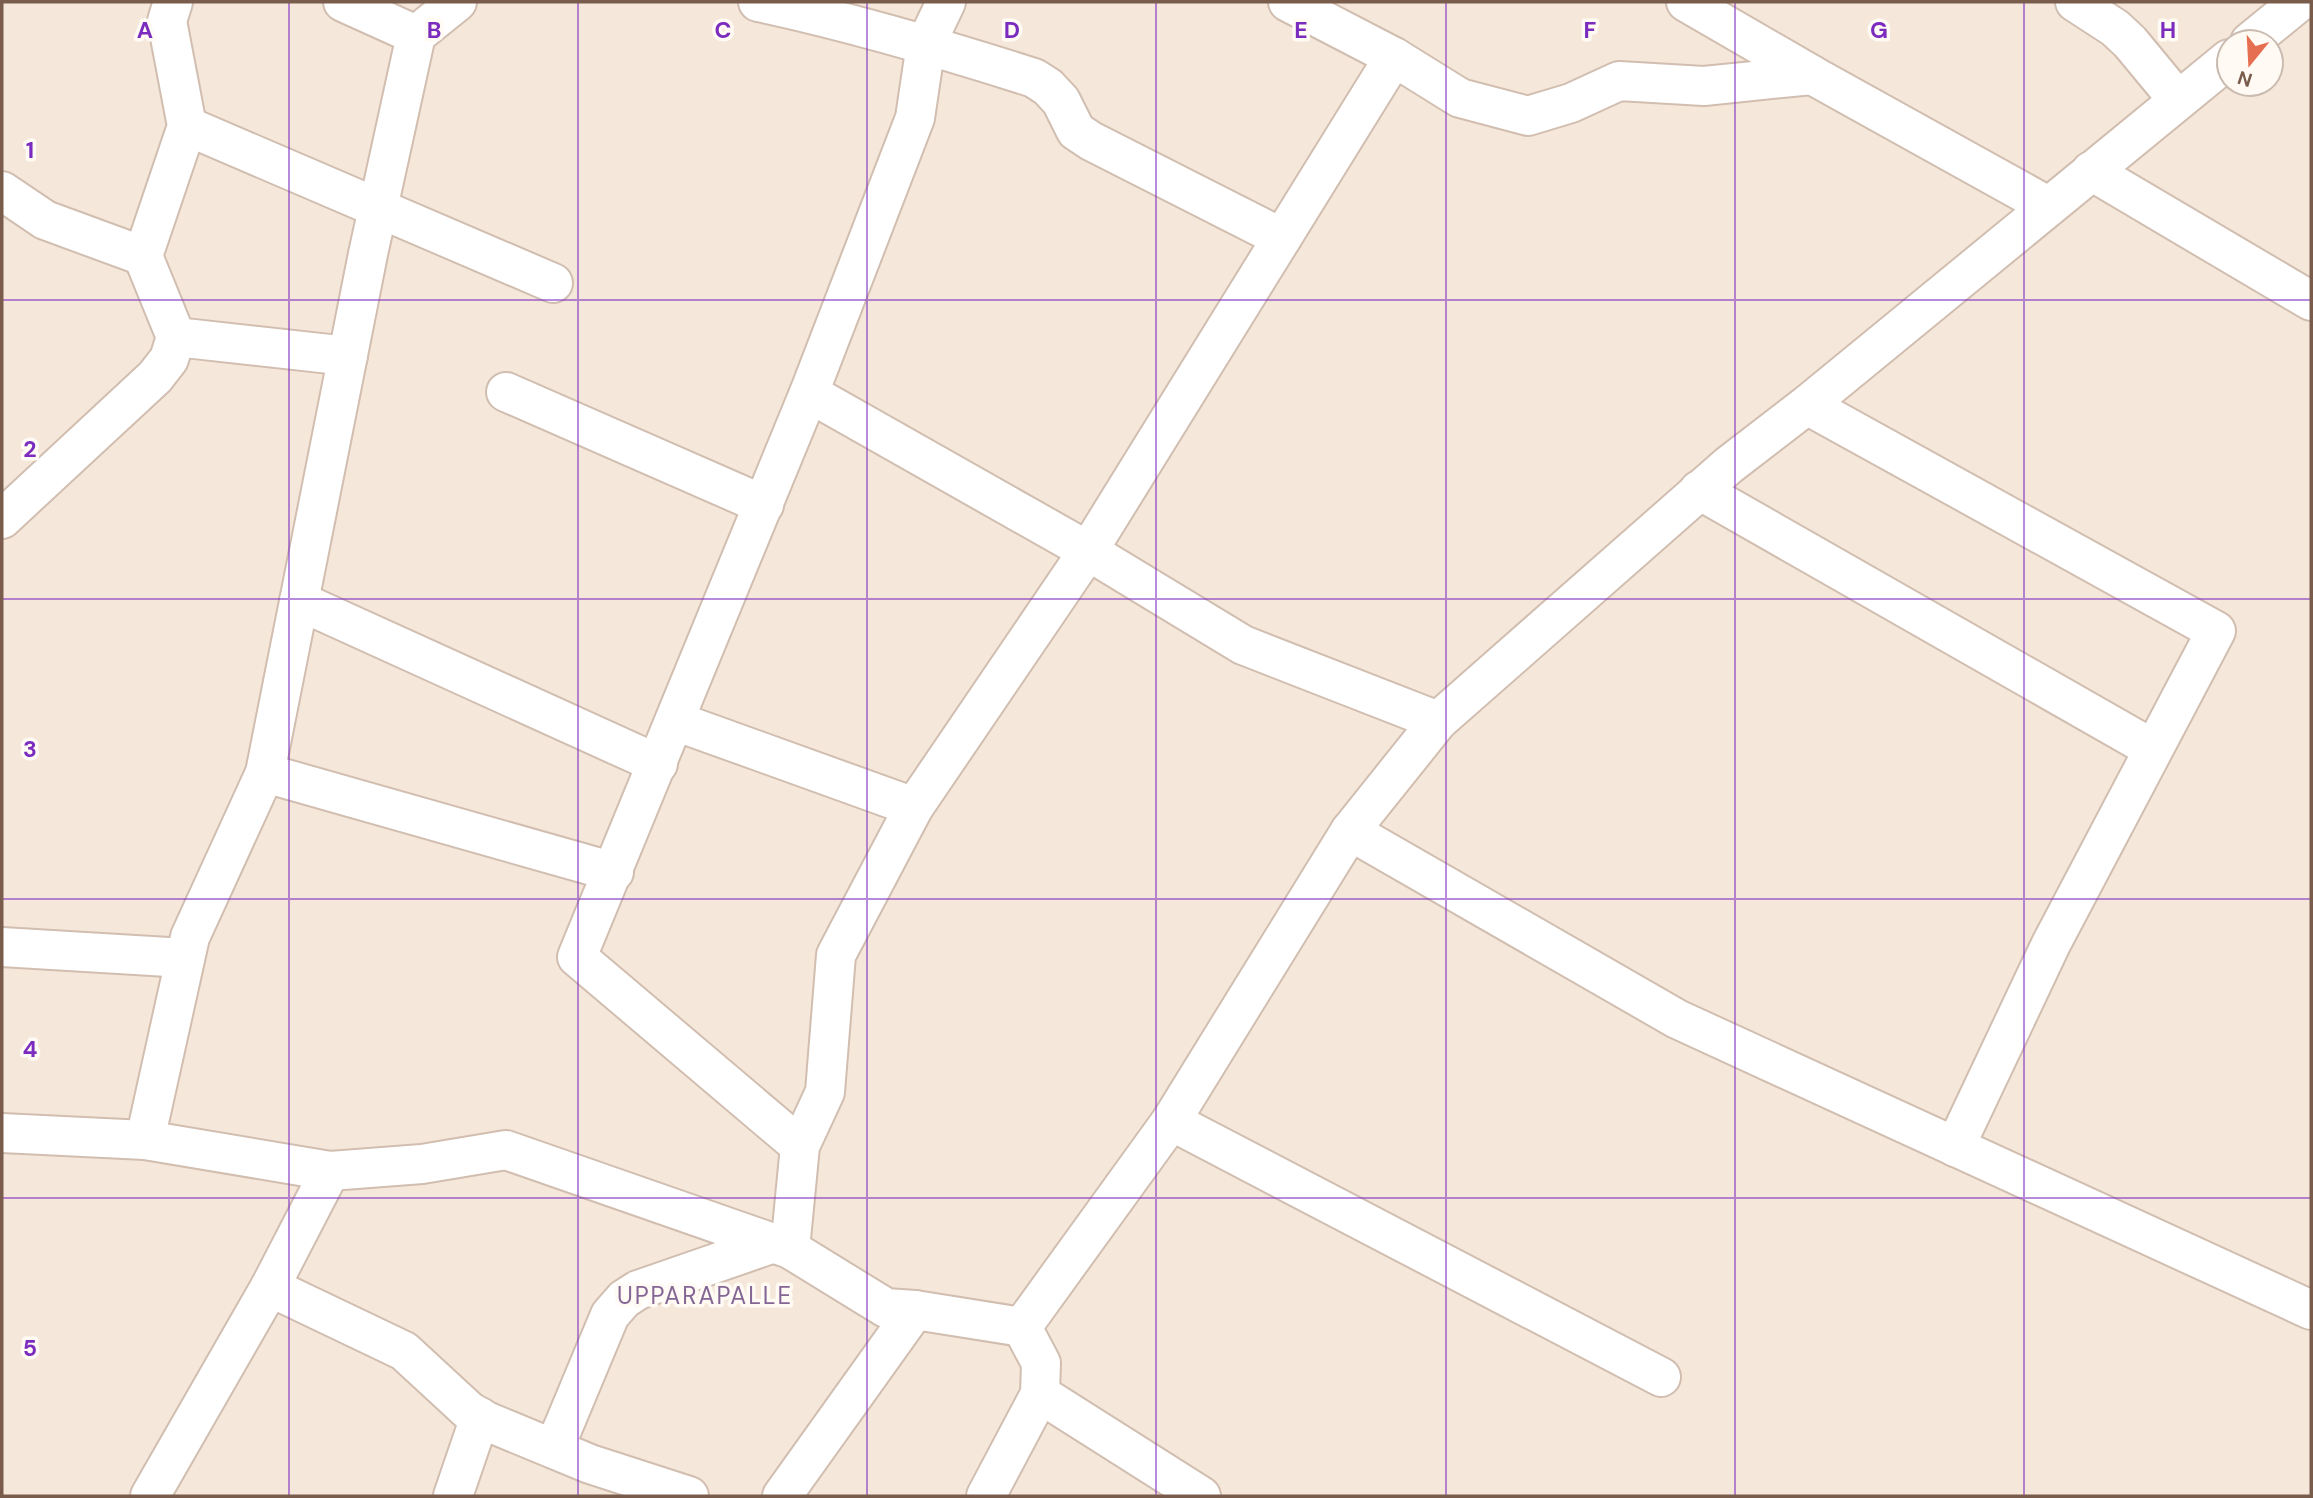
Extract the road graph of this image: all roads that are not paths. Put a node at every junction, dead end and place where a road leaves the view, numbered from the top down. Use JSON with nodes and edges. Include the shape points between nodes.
{"nodes":[{"id":1,"x":173,"y":2,"type":"edge"},
{"id":2,"x":343,"y":2,"type":"edge"},
{"id":3,"x":457,"y":2,"type":"edge"},
{"id":4,"x":758,"y":2,"type":"edge"},
{"id":5,"x":946,"y":2,"type":"edge"},
{"id":6,"x":1289,"y":2,"type":"edge"},
{"id":7,"x":1686,"y":2,"type":"edge"},
{"id":8,"x":2075,"y":2,"type":"edge"},
{"id":9,"x":2299,"y":2,"type":"edge"},
{"id":10,"x":2267,"y":28,"type":"edge"},
{"id":11,"x":416,"y":35,"type":"junction"},
{"id":12,"x":926,"y":44,"type":"junction"},
{"id":13,"x":1394,"y":57,"type":"junction"},
{"id":14,"x":2215,"y":70,"type":"edge"},
{"id":15,"x":1812,"y":75,"type":"junction"},
{"id":16,"x":2178,"y":100,"type":"junction"},
{"id":17,"x":187,"y":126,"type":"junction"},
{"id":18,"x":2091,"y":171,"type":"junction"},
{"id":19,"x":2,"y":191,"type":"edge"},
{"id":20,"x":2048,"y":206,"type":"junction"},
{"id":21,"x":379,"y":208,"type":"junction"},
{"id":22,"x":1282,"y":238,"type":"junction"},
{"id":23,"x":143,"y":256,"type":"junction"},
{"id":24,"x":553,"y":283,"type":"dead end"},
{"id":25,"x":2311,"y":301,"type":"edge"},
{"id":26,"x":176,"y":337,"type":"junction"},
{"id":27,"x":348,"y":356,"type":"junction"},
{"id":28,"x":506,"y":392,"type":"dead end"},
{"id":29,"x":809,"y":393,"type":"junction"},
{"id":30,"x":1807,"y":405,"type":"junction"},
{"id":31,"x":1699,"y":490,"type":"junction"},
{"id":32,"x":764,"y":505,"type":"junction"},
{"id":33,"x":2,"y":519,"type":"edge"},
{"id":34,"x":1088,"y":551,"type":"junction"},
{"id":35,"x":299,"y":601,"type":"junction"},
{"id":36,"x":1438,"y":721,"type":"junction"},
{"id":37,"x":675,"y":722,"type":"junction"},
{"id":38,"x":2153,"y":749,"type":"junction"},
{"id":39,"x":658,"y":764,"type":"junction"},
{"id":40,"x":265,"y":773,"type":"junction"},
{"id":41,"x":914,"y":807,"type":"junction"},
{"id":42,"x":1350,"y":831,"type":"junction"},
{"id":43,"x":614,"y":872,"type":"junction"},
{"id":44,"x":2,"y":947,"type":"edge"},
{"id":45,"x":185,"y":958,"type":"junction"},
{"id":46,"x":1171,"y":1122,"type":"junction"},
{"id":47,"x":2,"y":1133,"type":"edge"},
{"id":48,"x":145,"y":1140,"type":"junction"},
{"id":49,"x":800,"y":1146,"type":"junction"},
{"id":50,"x":1955,"y":1147,"type":"junction"},
{"id":51,"x":330,"y":1171,"type":"junction"},
{"id":52,"x":782,"y":1246,"type":"junction"},
{"id":53,"x":270,"y":1287,"type":"junction"},
{"id":54,"x":915,"y":1310,"type":"junction"},
{"id":55,"x":2311,"y":1310,"type":"edge"},
{"id":56,"x":1022,"y":1327,"type":"junction"},
{"id":57,"x":1661,"y":1377,"type":"dead end"},
{"id":58,"x":1040,"y":1394,"type":"junction"},
{"id":59,"x":480,"y":1417,"type":"junction"},
{"id":60,"x":554,"y":1449,"type":"junction"},
{"id":61,"x":150,"y":1496,"type":"edge"},
{"id":62,"x":453,"y":1496,"type":"edge"},
{"id":63,"x":689,"y":1496,"type":"edge"},
{"id":64,"x":782,"y":1496,"type":"edge"},
{"id":65,"x":986,"y":1496,"type":"edge"},
{"id":66,"x":1201,"y":1496,"type":"edge"}],
"edges":[{"from":1,"to":17,"type":"street","via":[[167,21]]},
{"from":2,"to":11,"type":"street"},
{"from":3,"to":11,"type":"street"},
{"from":4,"to":12,"type":"street"},
{"from":5,"to":12,"type":"street"},
{"from":6,"to":13,"type":"street"},
{"from":7,"to":15,"type":"street"},
{"from":8,"to":16,"type":"street","via":[[2130,42]]},
{"from":9,"to":10,"type":"street"},
{"from":11,"to":21,"type":"street"},
{"from":12,"to":22,"type":"street","via":[[1034,78],[1060,101],[1076,131],[1091,141]]},
{"from":12,"to":29,"type":"street","via":[[915,118]]},
{"from":13,"to":15,"type":"street","via":[[1460,98],[1528,116],[1619,81],[1704,86]]},
{"from":13,"to":22,"type":"street"},
{"from":14,"to":16,"type":"street"},
{"from":15,"to":20,"type":"street"},
{"from":16,"to":18,"type":"street"},
{"from":17,"to":21,"type":"street"},
{"from":17,"to":23,"type":"street"},
{"from":18,"to":20,"type":"street"},
{"from":18,"to":25,"type":"street"},
{"from":19,"to":23,"type":"street","via":[[45,220]]},
{"from":20,"to":30,"type":"street"},
{"from":21,"to":24,"type":"street"},
{"from":21,"to":27,"type":"street"},
{"from":22,"to":34,"type":"street"},
{"from":23,"to":26,"type":"street"},
{"from":26,"to":27,"type":"street"},
{"from":26,"to":33,"type":"street","via":[[169,359],[155,377]]},
{"from":27,"to":35,"type":"street"},
{"from":28,"to":32,"type":"street"},
{"from":29,"to":32,"type":"street"},
{"from":29,"to":34,"type":"street"},
{"from":30,"to":31,"type":"street"},
{"from":30,"to":38,"type":"street","via":[[2216,631]]},
{"from":31,"to":36,"type":"street"},
{"from":31,"to":38,"type":"street"},
{"from":32,"to":37,"type":"street"},
{"from":34,"to":36,"type":"street","via":[[1243,645]]},
{"from":34,"to":41,"type":"street"},
{"from":35,"to":39,"type":"street"},
{"from":35,"to":40,"type":"street"},
{"from":36,"to":42,"type":"street"},
{"from":37,"to":39,"type":"street"},
{"from":37,"to":41,"type":"street"},
{"from":38,"to":50,"type":"street","via":[[2050,944]]},
{"from":39,"to":43,"type":"street"},
{"from":40,"to":43,"type":"street"},
{"from":40,"to":45,"type":"street","via":[[190,937]]},
{"from":41,"to":49,"type":"street","via":[[836,955],[825,1092]]},
{"from":42,"to":46,"type":"street"},
{"from":42,"to":50,"type":"street","via":[[1677,1019]]},
{"from":43,"to":49,"type":"street","via":[[577,957]]},
{"from":44,"to":45,"type":"street"},
{"from":45,"to":48,"type":"street"},
{"from":46,"to":56,"type":"street"},
{"from":46,"to":57,"type":"street"},
{"from":47,"to":48,"type":"street"},
{"from":48,"to":51,"type":"street"},
{"from":49,"to":52,"type":"street"},
{"from":50,"to":55,"type":"street"},
{"from":51,"to":52,"type":"street","via":[[422,1164],[506,1150]]},
{"from":51,"to":53,"type":"street"},
{"from":52,"to":54,"type":"street","via":[[886,1308]]},
{"from":52,"to":60,"type":"street","via":[[638,1290],[624,1299],[599,1337]]},
{"from":53,"to":59,"type":"street","via":[[404,1351]]},
{"from":53,"to":61,"type":"street"},
{"from":54,"to":56,"type":"street"},
{"from":54,"to":64,"type":"street"},
{"from":56,"to":58,"type":"street","via":[[1041,1363]]},
{"from":58,"to":65,"type":"street"},
{"from":58,"to":66,"type":"street"},
{"from":59,"to":60,"type":"street"},
{"from":59,"to":62,"type":"street"},
{"from":60,"to":63,"type":"street"}]}
